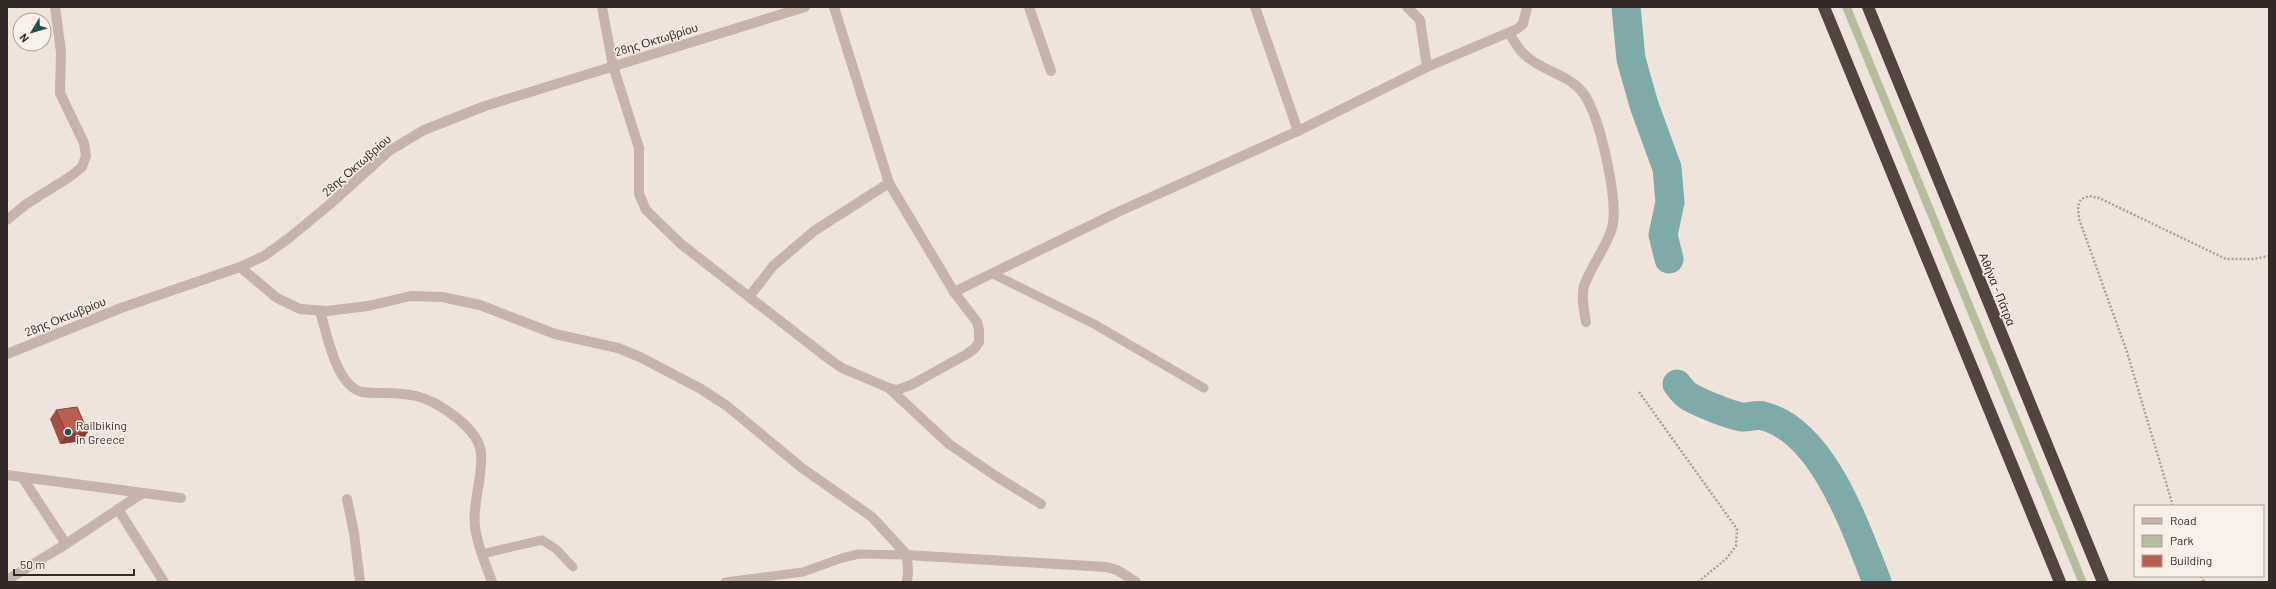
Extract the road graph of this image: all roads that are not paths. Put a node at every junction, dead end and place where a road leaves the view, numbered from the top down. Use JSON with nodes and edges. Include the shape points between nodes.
{"nodes":[{"id":1,"x":55,"y":7,"type":"edge"},
{"id":2,"x":602,"y":7,"type":"edge"},
{"id":3,"x":805,"y":7,"type":"edge"},
{"id":4,"x":834,"y":7,"type":"edge"},
{"id":5,"x":1029,"y":7,"type":"edge"},
{"id":6,"x":1255,"y":7,"type":"edge"},
{"id":7,"x":1407,"y":7,"type":"edge"},
{"id":8,"x":1527,"y":7,"type":"edge"},
{"id":9,"x":1824,"y":7,"type":"edge"},
{"id":10,"x":1868,"y":7,"type":"edge"},
{"id":11,"x":1509,"y":33,"type":"junction"},
{"id":12,"x":613,"y":66,"type":"junction"},
{"id":13,"x":1427,"y":67,"type":"junction"},
{"id":14,"x":1051,"y":71,"type":"dead end"},
{"id":15,"x":1298,"y":131,"type":"junction"},
{"id":16,"x":888,"y":183,"type":"junction"},
{"id":17,"x":7,"y":220,"type":"edge"},
{"id":18,"x":240,"y":267,"type":"junction"},
{"id":19,"x":993,"y":274,"type":"junction"},
{"id":20,"x":954,"y":292,"type":"junction"},
{"id":21,"x":749,"y":297,"type":"junction"},
{"id":22,"x":320,"y":311,"type":"junction"},
{"id":23,"x":1586,"y":322,"type":"dead end"},
{"id":24,"x":7,"y":354,"type":"edge"},
{"id":25,"x":889,"y":388,"type":"junction"},
{"id":26,"x":1204,"y":388,"type":"dead end"},
{"id":27,"x":7,"y":475,"type":"edge"},
{"id":28,"x":22,"y":477,"type":"junction"},
{"id":29,"x":141,"y":494,"type":"junction"},
{"id":30,"x":181,"y":498,"type":"dead end"},
{"id":31,"x":347,"y":499,"type":"dead end"},
{"id":32,"x":1042,"y":504,"type":"dead end"},
{"id":33,"x":118,"y":509,"type":"junction"},
{"id":34,"x":66,"y":544,"type":"junction"},
{"id":35,"x":482,"y":554,"type":"junction"},
{"id":36,"x":907,"y":555,"type":"junction"},
{"id":37,"x":573,"y":567,"type":"dead end"},
{"id":38,"x":7,"y":580,"type":"edge"},
{"id":39,"x":164,"y":582,"type":"edge"},
{"id":40,"x":360,"y":582,"type":"edge"},
{"id":41,"x":492,"y":582,"type":"edge"},
{"id":42,"x":725,"y":582,"type":"edge"},
{"id":43,"x":907,"y":582,"type":"edge"},
{"id":44,"x":1136,"y":582,"type":"edge"},
{"id":45,"x":2060,"y":582,"type":"edge"},
{"id":46,"x":2103,"y":582,"type":"edge"}],
"edges":[{"from":1,"to":17,"type":"street","via":[[61,52],[60,93],[84,142],[86,156],[82,167],[71,176],[25,205]]},
{"from":2,"to":12,"type":"street"},
{"from":3,"to":12,"type":"street","name":"28ης Οκτωβρίου"},
{"from":4,"to":16,"type":"street"},
{"from":5,"to":14,"type":"street"},
{"from":6,"to":15,"type":"street"},
{"from":7,"to":13,"type":"street","via":[[1420,20]]},
{"from":8,"to":11,"type":"street","via":[[1523,24]]},
{"from":9,"to":45,"type":"highway"},
{"from":10,"to":46,"type":"highway","name":"Αθήνα - Πάτρα"},
{"from":11,"to":13,"type":"street"},
{"from":11,"to":23,"type":"street","via":[[1526,56],[1580,87],[1598,127],[1614,215],[1612,229],[1584,287]]},
{"from":12,"to":18,"type":"street","name":"28ης Οκτωβρίου","via":[[485,106],[424,130],[389,150],[289,238],[264,256]]},
{"from":12,"to":21,"type":"street","via":[[639,148],[638,194],[646,210],[681,244]]},
{"from":13,"to":15,"type":"street"},
{"from":15,"to":19,"type":"street","via":[[1118,212]]},
{"from":16,"to":20,"type":"street"},
{"from":16,"to":21,"type":"street","via":[[808,236],[773,266]]},
{"from":18,"to":22,"type":"street","via":[[277,298],[300,310]]},
{"from":18,"to":24,"type":"street","name":"28ης Οκτωβρίου","via":[[121,308]]},
{"from":19,"to":20,"type":"street"},
{"from":19,"to":26,"type":"lane","via":[[1094,324]]},
{"from":20,"to":25,"type":"street","via":[[977,322],[980,336],[975,348],[931,376],[897,390]]},
{"from":21,"to":25,"type":"street","via":[[842,368]]},
{"from":22,"to":35,"type":"street","via":[[342,376],[354,390],[415,396],[429,400],[467,428],[481,454],[475,527]]},
{"from":22,"to":36,"type":"street","via":[[368,306],[411,296],[442,297],[480,305],[555,334],[618,348],[640,357],[701,389],[727,406],[802,468],[872,518]]},
{"from":25,"to":32,"type":"street","via":[[949,444]]},
{"from":27,"to":28,"type":"street"},
{"from":28,"to":29,"type":"street"},
{"from":28,"to":34,"type":"street"},
{"from":29,"to":30,"type":"street"},
{"from":29,"to":33,"type":"street"},
{"from":31,"to":40,"type":"street"},
{"from":33,"to":34,"type":"street"},
{"from":33,"to":39,"type":"street"},
{"from":34,"to":38,"type":"street"},
{"from":35,"to":37,"type":"lane","via":[[542,540],[556,549]]},
{"from":35,"to":41,"type":"street"},
{"from":36,"to":42,"type":"lane","via":[[859,554],[803,572]]},
{"from":36,"to":43,"type":"street"},
{"from":36,"to":44,"type":"street","via":[[1106,567],[1117,570]]}]}
